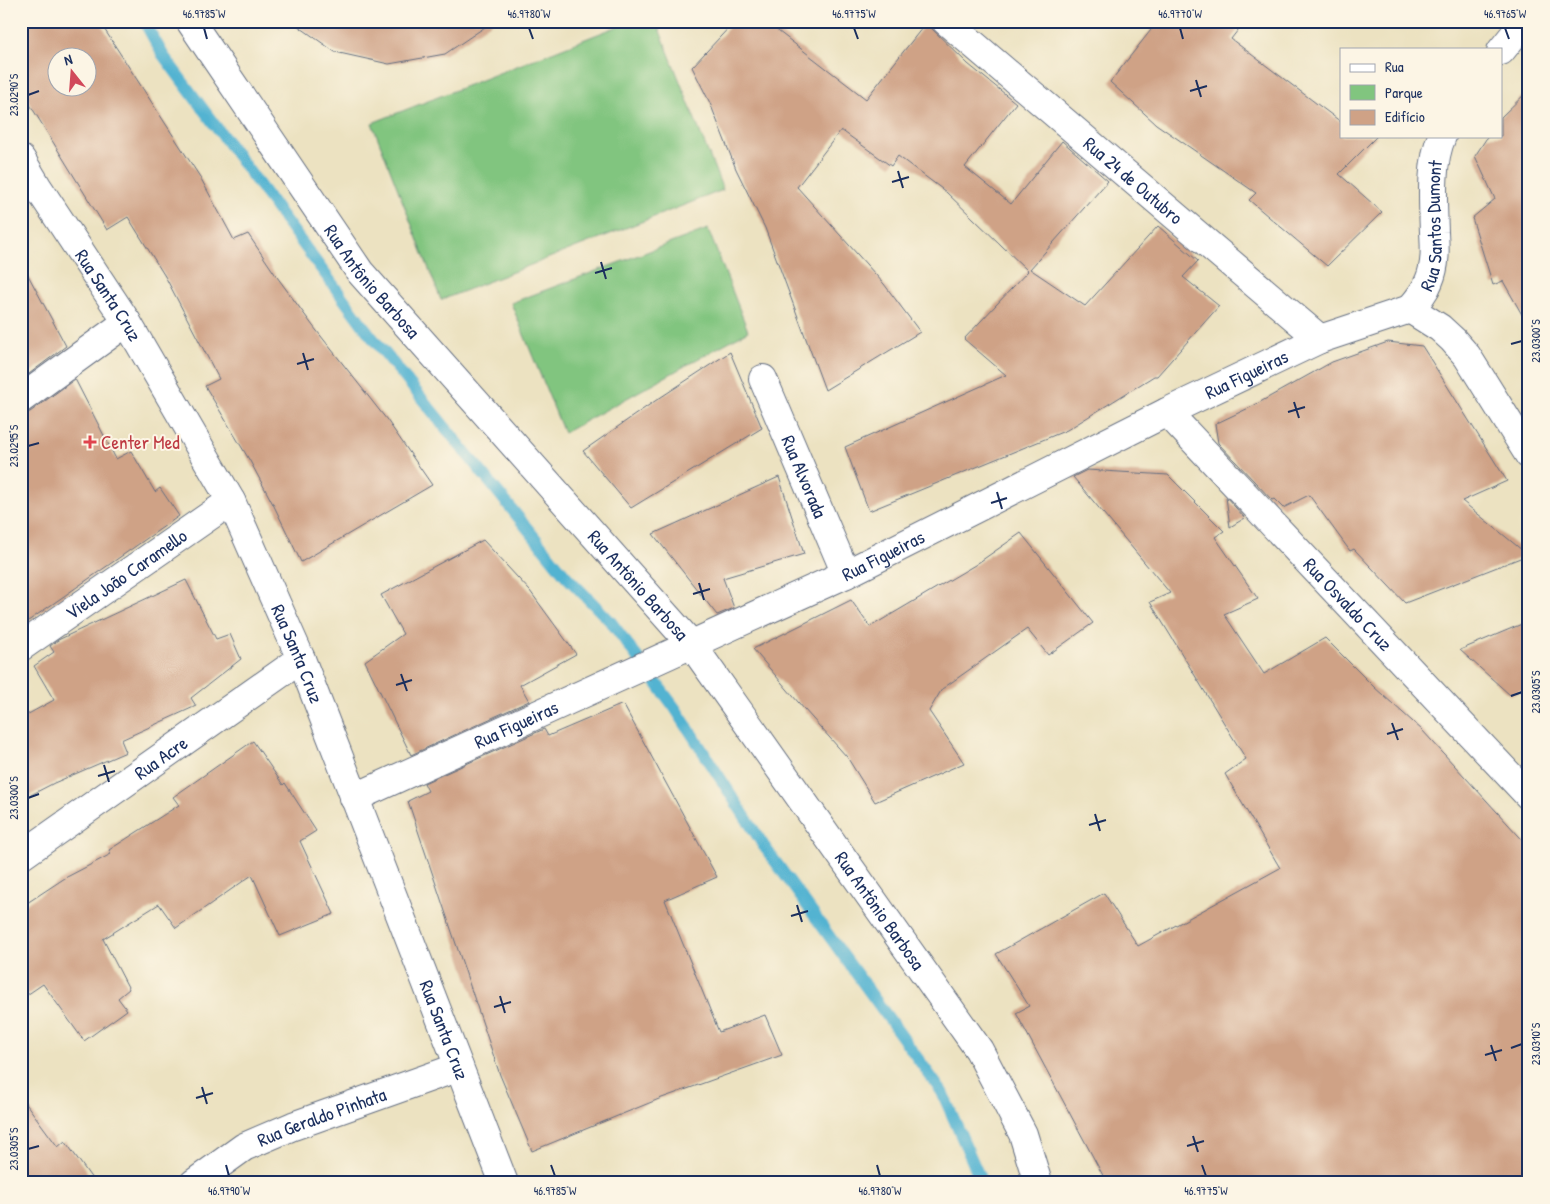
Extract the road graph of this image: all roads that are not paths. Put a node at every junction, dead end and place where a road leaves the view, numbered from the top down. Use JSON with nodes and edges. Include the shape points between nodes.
{"nodes":[{"id":1,"x":190,"y":21,"type":"edge"},
{"id":2,"x":946,"y":21,"type":"edge"},
{"id":3,"x":1525,"y":21,"type":"edge"},
{"id":4,"x":1502,"y":50,"type":"edge"},
{"id":5,"x":1441,"y":138,"type":"edge"},
{"id":6,"x":21,"y":159,"type":"edge"},
{"id":7,"x":1410,"y":309,"type":"junction"},
{"id":8,"x":127,"y":322,"type":"junction"},
{"id":9,"x":1320,"y":339,"type":"junction"},
{"id":10,"x":763,"y":379,"type":"dead end"},
{"id":11,"x":21,"y":399,"type":"edge"},
{"id":12,"x":1167,"y":412,"type":"junction"},
{"id":13,"x":1529,"y":455,"type":"edge"},
{"id":14,"x":231,"y":501,"type":"junction"},
{"id":15,"x":846,"y":574,"type":"junction"},
{"id":16,"x":692,"y":645,"type":"junction"},
{"id":17,"x":21,"y":647,"type":"edge"},
{"id":18,"x":301,"y":659,"type":"junction"},
{"id":19,"x":1529,"y":796,"type":"edge"},
{"id":20,"x":354,"y":798,"type":"junction"},
{"id":21,"x":21,"y":856,"type":"edge"},
{"id":22,"x":459,"y":1068,"type":"junction"},
{"id":23,"x":194,"y":1183,"type":"edge"},
{"id":24,"x":504,"y":1183,"type":"edge"},
{"id":25,"x":1038,"y":1183,"type":"edge"}],
"edges":[{"from":1,"to":16,"type":"street","name":"Rua Antônio Barbosa","via":[[360,272]]},
{"from":2,"to":9,"type":"street","name":"Rua 24 de Outubro"},
{"from":3,"to":4,"type":"street"},
{"from":5,"to":7,"type":"street","name":"Rua Santos Dumont","via":[[1437,146],[1433,190],[1435,258],[1430,281]]},
{"from":6,"to":8,"type":"street","name":"Rua Santa Cruz"},
{"from":7,"to":9,"type":"street","name":"Rua Figueiras"},
{"from":7,"to":13,"type":"street","via":[[1440,328],[1467,356]]},
{"from":8,"to":11,"type":"street"},
{"from":8,"to":14,"type":"street","name":"Rua Santa Cruz"},
{"from":9,"to":12,"type":"street","name":"Rua Figueiras"},
{"from":10,"to":15,"type":"street","name":"Rua Alvorada"},
{"from":12,"to":15,"type":"street","name":"Rua Figueiras"},
{"from":12,"to":19,"type":"street","name":"Rua Osvaldo Cruz"},
{"from":14,"to":17,"type":"street","name":"Viela João Caramello"},
{"from":14,"to":18,"type":"street","name":"Rua Santa Cruz"},
{"from":15,"to":16,"type":"street","name":"Rua Figueiras"},
{"from":16,"to":20,"type":"street","name":"Rua Figueiras"},
{"from":16,"to":25,"type":"street","name":"Rua Antônio Barbosa","via":[[980,1050],[1024,1134]]},
{"from":18,"to":20,"type":"street","name":"Rua Santa Cruz"},
{"from":18,"to":21,"type":"street","name":"Rua Acre"},
{"from":20,"to":22,"type":"street","name":"Rua Santa Cruz"},
{"from":22,"to":23,"type":"street","name":"Rua Geraldo Pinhata","via":[[293,1126],[244,1147]]},
{"from":22,"to":24,"type":"street","name":"Rua Santa Cruz"}]}
